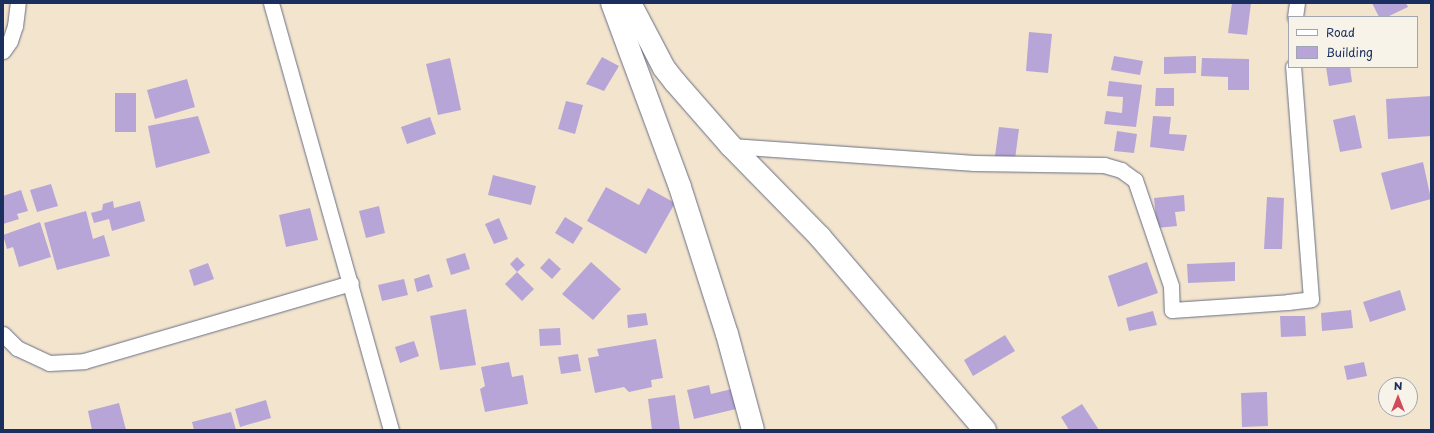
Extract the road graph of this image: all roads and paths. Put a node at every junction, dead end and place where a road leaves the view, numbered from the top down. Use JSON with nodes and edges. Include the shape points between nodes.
{"nodes":[{"id":1,"x":18,"y":3,"type":"edge"},
{"id":2,"x":271,"y":3,"type":"edge"},
{"id":3,"x":612,"y":3,"type":"edge"},
{"id":4,"x":630,"y":3,"type":"edge"},
{"id":5,"x":1297,"y":3,"type":"edge"},
{"id":6,"x":1295,"y":16,"type":"edge"},
{"id":7,"x":3,"y":51,"type":"edge"},
{"id":8,"x":1293,"y":68,"type":"edge"},
{"id":9,"x":731,"y":146,"type":"junction"},
{"id":10,"x":351,"y":283,"type":"junction"},
{"id":11,"x":3,"y":334,"type":"edge"},
{"id":12,"x":391,"y":430,"type":"edge"},
{"id":13,"x":753,"y":430,"type":"edge"},
{"id":14,"x":986,"y":430,"type":"edge"}],
"edges":[{"from":1,"to":7,"type":"lane","via":[[15,26]]},
{"from":2,"to":10,"type":"lane"},
{"from":3,"to":13,"type":"street","via":[[680,187],[727,334]]},
{"from":4,"to":9,"type":"street","via":[[664,68]]},
{"from":5,"to":6,"type":"lane"},
{"from":8,"to":9,"type":"lane","via":[[1311,299],[1172,310],[1171,286],[1135,180],[1121,170],[1104,165],[974,163]]},
{"from":9,"to":14,"type":"street","via":[[820,237]]},
{"from":10,"to":11,"type":"lane","via":[[84,361],[49,363],[17,348]]},
{"from":10,"to":12,"type":"lane"}]}
